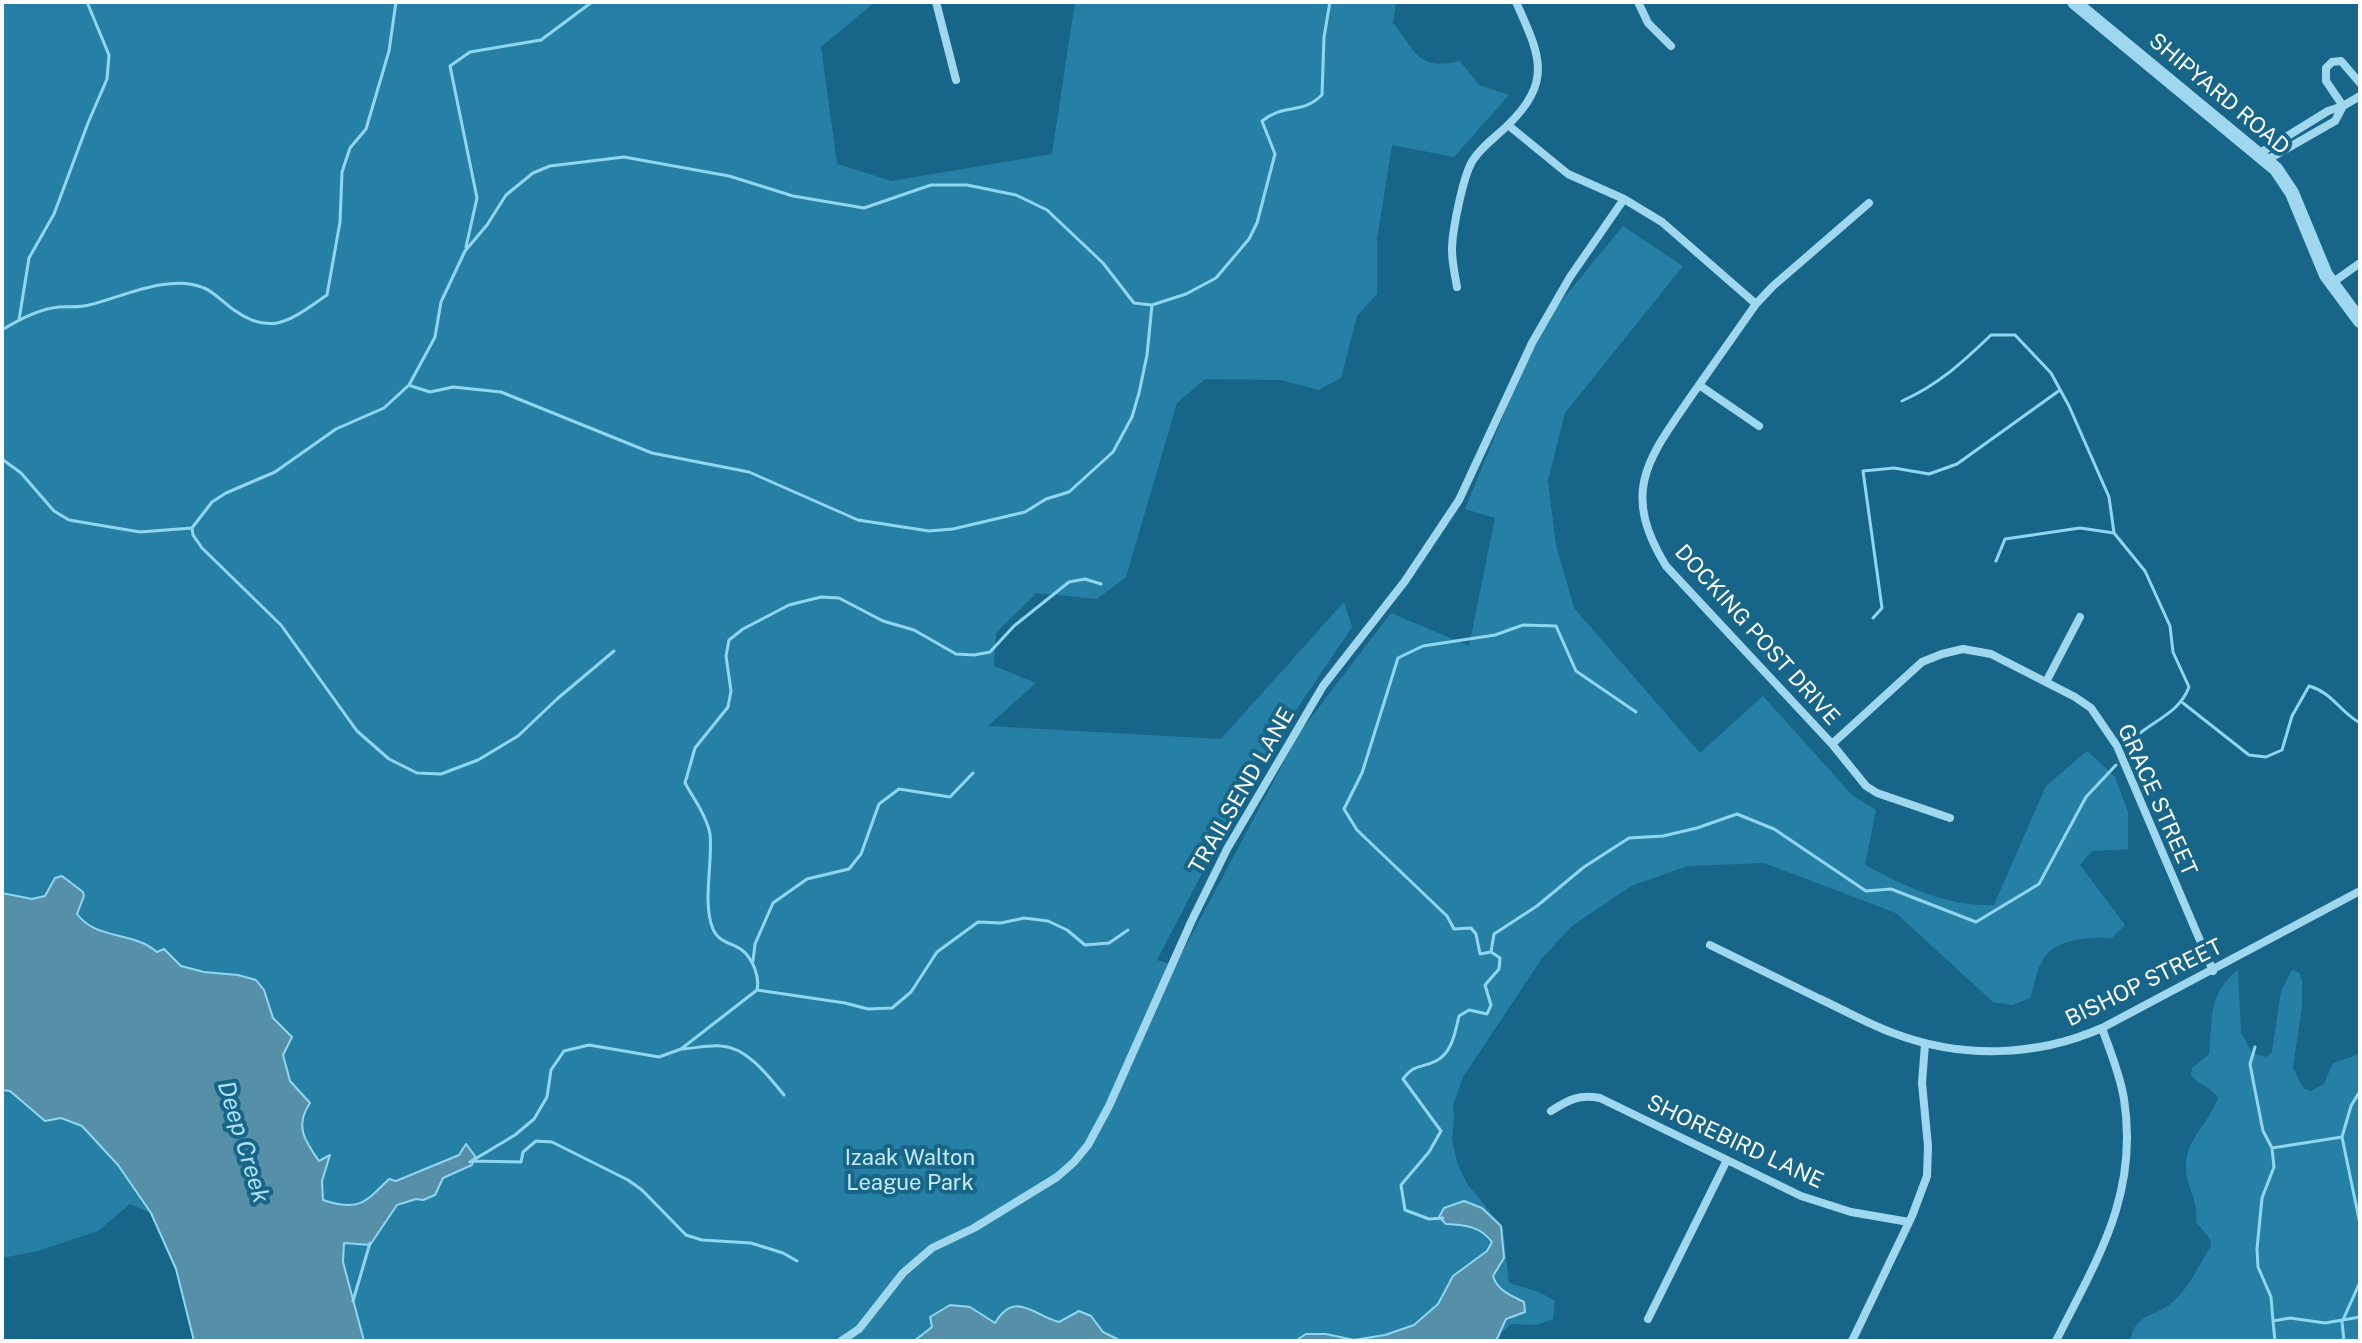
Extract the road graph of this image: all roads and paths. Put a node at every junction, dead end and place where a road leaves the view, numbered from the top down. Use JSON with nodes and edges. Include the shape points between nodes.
{"nodes":[{"id":1,"x":936,"y":2,"type":"edge"},
{"id":2,"x":1516,"y":2,"type":"edge"},
{"id":3,"x":1638,"y":2,"type":"edge"},
{"id":4,"x":2074,"y":2,"type":"edge"},
{"id":5,"x":1671,"y":46,"type":"dead end"},
{"id":6,"x":956,"y":80,"type":"dead end"},
{"id":7,"x":2360,"y":83,"type":"edge"},
{"id":8,"x":2360,"y":96,"type":"edge"},
{"id":9,"x":2343,"y":106,"type":"junction"},
{"id":10,"x":1508,"y":125,"type":"junction"},
{"id":11,"x":2264,"y":157,"type":"junction"},
{"id":12,"x":1624,"y":199,"type":"junction"},
{"id":13,"x":1869,"y":203,"type":"dead end"},
{"id":14,"x":2360,"y":263,"type":"edge"},
{"id":15,"x":2332,"y":283,"type":"junction"},
{"id":16,"x":1457,"y":287,"type":"dead end"},
{"id":17,"x":1756,"y":304,"type":"junction"},
{"id":18,"x":2360,"y":321,"type":"edge"},
{"id":19,"x":1699,"y":385,"type":"junction"},
{"id":20,"x":1759,"y":426,"type":"dead end"},
{"id":21,"x":2080,"y":617,"type":"dead end"},
{"id":22,"x":2046,"y":682,"type":"junction"},
{"id":23,"x":1832,"y":744,"type":"junction"},
{"id":24,"x":1950,"y":818,"type":"dead end"},
{"id":25,"x":2360,"y":891,"type":"edge"},
{"id":26,"x":1710,"y":945,"type":"dead end"},
{"id":27,"x":2213,"y":971,"type":"junction"},
{"id":28,"x":2102,"y":1028,"type":"junction"},
{"id":29,"x":1925,"y":1044,"type":"junction"},
{"id":30,"x":1551,"y":1111,"type":"dead end"},
{"id":31,"x":1727,"y":1160,"type":"junction"},
{"id":32,"x":1909,"y":1222,"type":"junction"},
{"id":33,"x":1648,"y":1319,"type":"dead end"},
{"id":34,"x":841,"y":1341,"type":"edge"},
{"id":35,"x":1852,"y":1341,"type":"edge"},
{"id":36,"x":2056,"y":1341,"type":"edge"}],
"edges":[{"from":1,"to":6,"type":"street"},
{"from":2,"to":10,"type":"street","via":[[1536,47],[1539,77],[1534,93]]},
{"from":3,"to":5,"type":"street","via":[[1648,23]]},
{"from":4,"to":11,"type":"street","name":"SHIPYARD ROAD"},
{"from":7,"to":9,"type":"street","via":[[2341,61],[2326,68],[2326,81]]},
{"from":8,"to":9,"type":"street"},
{"from":9,"to":11,"type":"street"},
{"from":10,"to":12,"type":"street","via":[[1568,174]]},
{"from":10,"to":16,"type":"street","via":[[1468,169],[1452,243]]},
{"from":11,"to":15,"type":"street","name":"SHIPYARD ROAD","via":[[2287,183]]},
{"from":12,"to":17,"type":"street","via":[[1662,222]]},
{"from":12,"to":34,"type":"street","name":"TRAILSEND LANE","via":[[1532,343],[1459,500],[1398,591],[1323,686],[1227,849],[1088,1145],[1057,1177],[922,1256],[894,1282],[859,1329]]},
{"from":13,"to":17,"type":"street","name":"DOCKING POST DRIVE"},
{"from":14,"to":15,"type":"street"},
{"from":15,"to":18,"type":"street","name":"SHIPYARD ROAD"},
{"from":17,"to":19,"type":"street","name":"DOCKING POST DRIVE"},
{"from":19,"to":20,"type":"street"},
{"from":19,"to":23,"type":"street","name":"DOCKING POST DRIVE","via":[[1649,465],[1643,498],[1650,541],[1666,566]]},
{"from":21,"to":22,"type":"street"},
{"from":22,"to":23,"type":"street","name":"GRACE STREET","via":[[1991,654],[1963,649],[1942,654],[1922,662]]},
{"from":22,"to":27,"type":"street","name":"GRACE STREET","via":[[2091,708],[2117,746]]},
{"from":23,"to":24,"type":"street","name":"DOCKING POST DRIVE","via":[[1877,793]]},
{"from":25,"to":27,"type":"street","name":"BISHOP STREET"},
{"from":26,"to":29,"type":"street","name":"BISHOP STREET","via":[[1871,1024]]},
{"from":27,"to":28,"type":"street","name":"BISHOP STREET"},
{"from":28,"to":29,"type":"street","name":"BISHOP STREET","via":[[2071,1041],[2020,1051]]},
{"from":28,"to":36,"type":"street","via":[[2124,1096],[2127,1162],[2116,1216]]},
{"from":29,"to":32,"type":"street","via":[[1922,1083],[1929,1160]]},
{"from":30,"to":31,"type":"street","name":"SHOREBIRD LANE","via":[[1584,1095],[1600,1098]]},
{"from":31,"to":32,"type":"street","name":"SHOREBIRD LANE","via":[[1816,1202]]},
{"from":31,"to":33,"type":"street"},
{"from":32,"to":35,"type":"street"}]}
